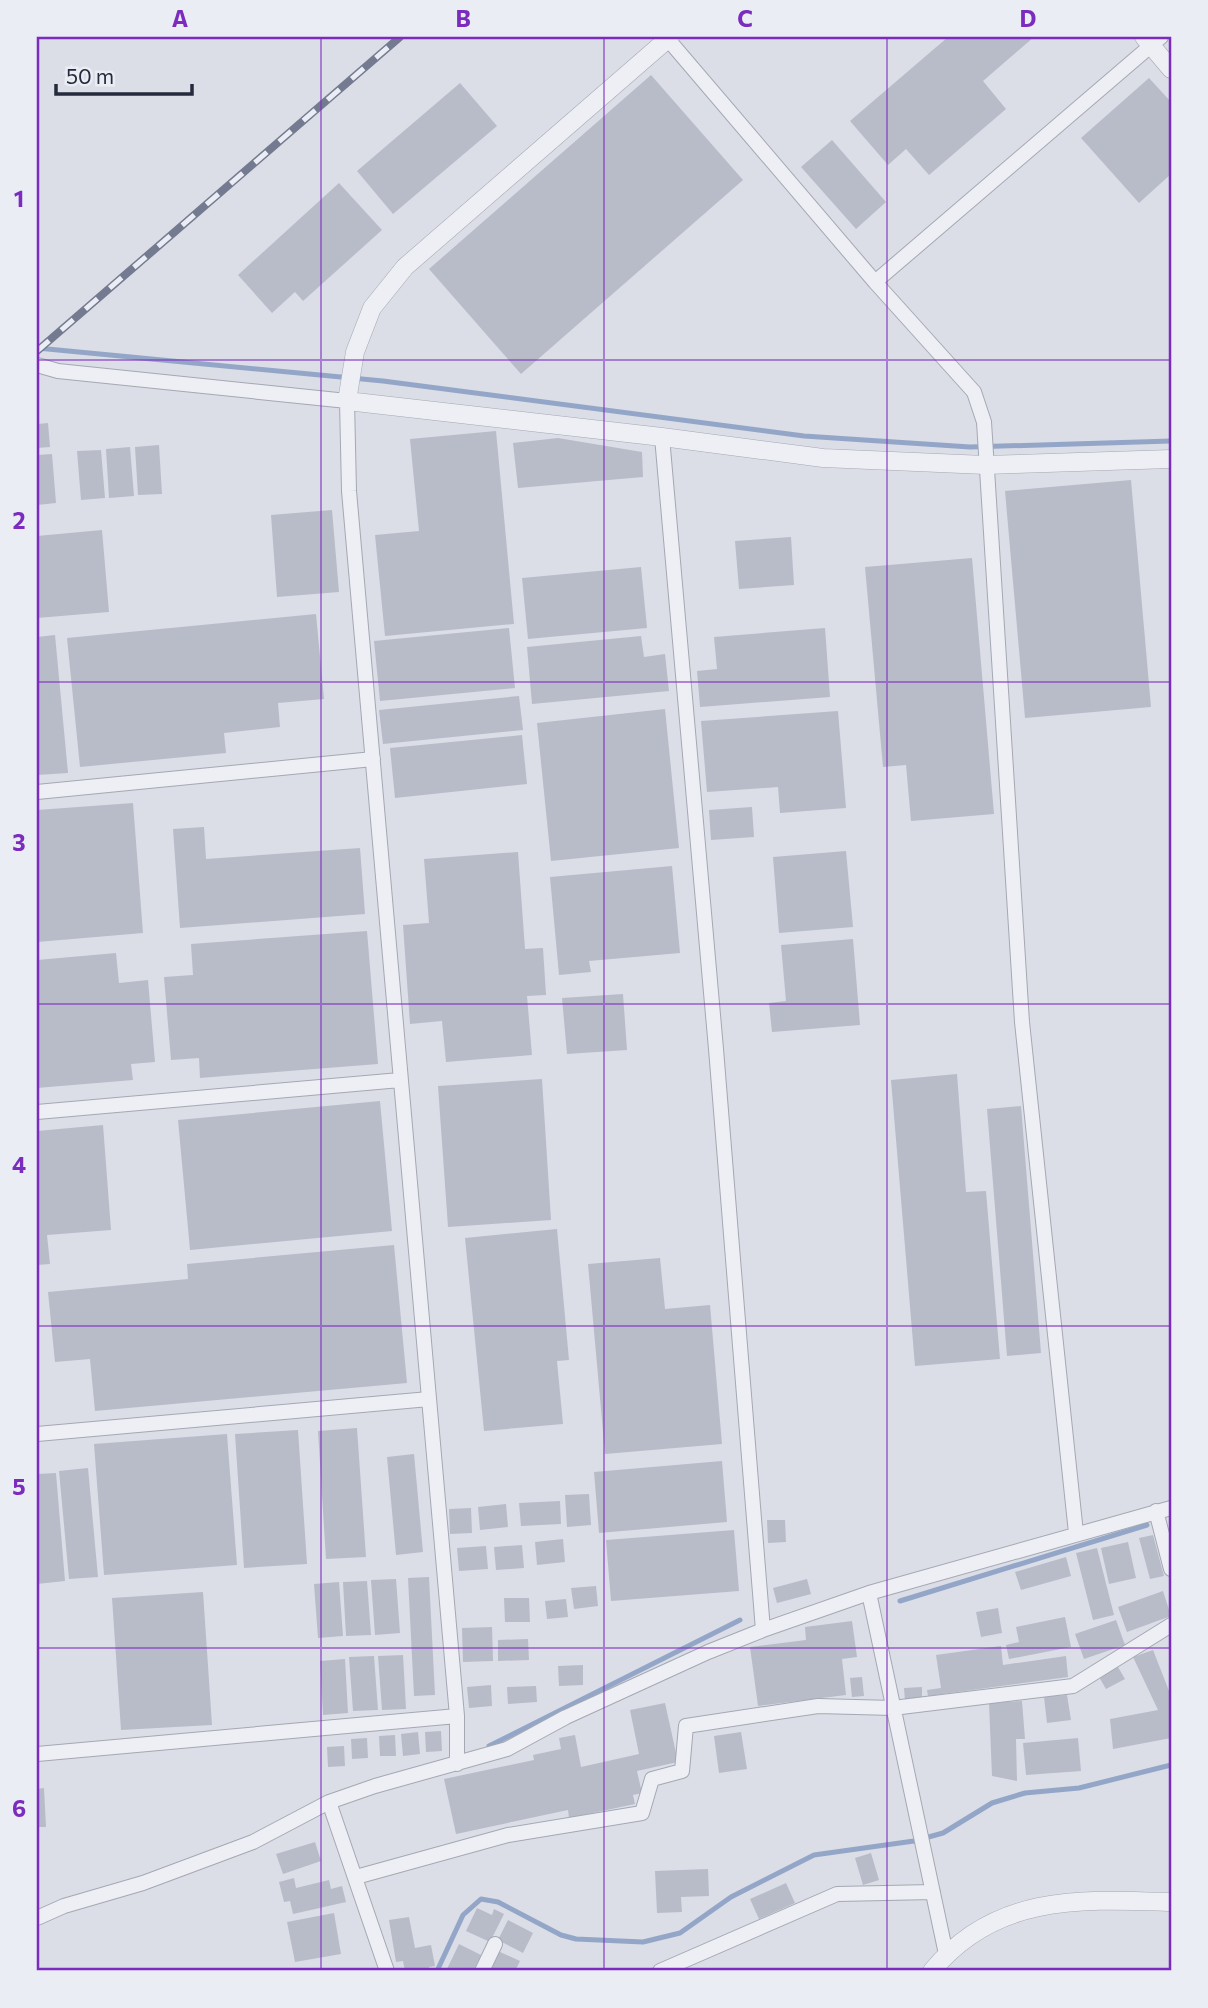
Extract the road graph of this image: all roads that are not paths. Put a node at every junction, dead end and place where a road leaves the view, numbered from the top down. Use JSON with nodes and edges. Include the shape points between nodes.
{"nodes":[{"id":1,"x":668,"y":37,"type":"edge"},
{"id":2,"x":1152,"y":40,"type":"edge"},
{"id":3,"x":1171,"y":69,"type":"edge"},
{"id":4,"x":875,"y":282,"type":"junction"},
{"id":5,"x":37,"y":365,"type":"edge"},
{"id":6,"x":347,"y":401,"type":"junction"},
{"id":7,"x":662,"y":436,"type":"junction"},
{"id":8,"x":1171,"y":459,"type":"edge"},
{"id":9,"x":985,"y":465,"type":"junction"},
{"id":10,"x":373,"y":759,"type":"junction"},
{"id":11,"x":37,"y":792,"type":"edge"},
{"id":12,"x":400,"y":1080,"type":"junction"},
{"id":13,"x":37,"y":1112,"type":"edge"},
{"id":14,"x":429,"y":1399,"type":"junction"},
{"id":15,"x":37,"y":1434,"type":"edge"},
{"id":16,"x":1171,"y":1507,"type":"edge"},
{"id":17,"x":1156,"y":1511,"type":"junction"},
{"id":18,"x":1076,"y":1533,"type":"junction"},
{"id":19,"x":1171,"y":1569,"type":"edge"},
{"id":20,"x":869,"y":1593,"type":"junction"},
{"id":21,"x":1171,"y":1625,"type":"edge"},
{"id":22,"x":763,"y":1630,"type":"junction"},
{"id":23,"x":893,"y":1708,"type":"junction"},
{"id":24,"x":457,"y":1716,"type":"junction"},
{"id":25,"x":37,"y":1754,"type":"edge"},
{"id":26,"x":457,"y":1764,"type":"junction"},
{"id":27,"x":329,"y":1802,"type":"junction"},
{"id":28,"x":356,"y":1877,"type":"junction"},
{"id":29,"x":933,"y":1892,"type":"junction"},
{"id":30,"x":1171,"y":1902,"type":"edge"},
{"id":31,"x":37,"y":1918,"type":"edge"},
{"id":32,"x":495,"y":1944,"type":"dead end"},
{"id":33,"x":946,"y":1954,"type":"junction"},
{"id":34,"x":387,"y":1971,"type":"edge"},
{"id":35,"x":482,"y":1971,"type":"edge"},
{"id":36,"x":660,"y":1971,"type":"edge"},
{"id":37,"x":932,"y":1971,"type":"edge"}],
"edges":[{"from":1,"to":4,"type":"street"},
{"from":1,"to":6,"type":"street","via":[[405,267],[372,308],[355,352]]},
{"from":2,"to":3,"type":"street"},
{"from":2,"to":4,"type":"street"},
{"from":4,"to":9,"type":"street","via":[[974,391],[984,422]]},
{"from":5,"to":6,"type":"street","via":[[58,371]]},
{"from":6,"to":7,"type":"street"},
{"from":6,"to":10,"type":"street","via":[[349,491]]},
{"from":7,"to":9,"type":"street","via":[[823,458]]},
{"from":7,"to":22,"type":"street"},
{"from":8,"to":9,"type":"street"},
{"from":9,"to":18,"type":"street","via":[[1022,1022]]},
{"from":10,"to":11,"type":"street"},
{"from":10,"to":12,"type":"street"},
{"from":12,"to":13,"type":"street"},
{"from":12,"to":14,"type":"street"},
{"from":14,"to":15,"type":"street"},
{"from":14,"to":24,"type":"street"},
{"from":16,"to":17,"type":"street"},
{"from":17,"to":18,"type":"street"},
{"from":17,"to":19,"type":"street"},
{"from":18,"to":20,"type":"street"},
{"from":20,"to":22,"type":"street"},
{"from":20,"to":23,"type":"street"},
{"from":21,"to":23,"type":"street","via":[[1073,1686]]},
{"from":22,"to":26,"type":"street","via":[[566,1717],[507,1749]]},
{"from":23,"to":28,"type":"street","via":[[817,1706],[686,1726],[682,1771],[652,1779],[642,1813],[508,1835]]},
{"from":23,"to":29,"type":"street"},
{"from":24,"to":25,"type":"street"},
{"from":24,"to":26,"type":"street"},
{"from":26,"to":27,"type":"street"},
{"from":27,"to":28,"type":"street"},
{"from":27,"to":31,"type":"street","via":[[253,1842]]},
{"from":28,"to":34,"type":"street"},
{"from":29,"to":33,"type":"street"},
{"from":29,"to":36,"type":"street","via":[[838,1895]]},
{"from":30,"to":33,"type":"street","via":[[1102,1900],[1038,1905],[986,1925]]},
{"from":32,"to":35,"type":"street"},
{"from":33,"to":37,"type":"street"}]}
